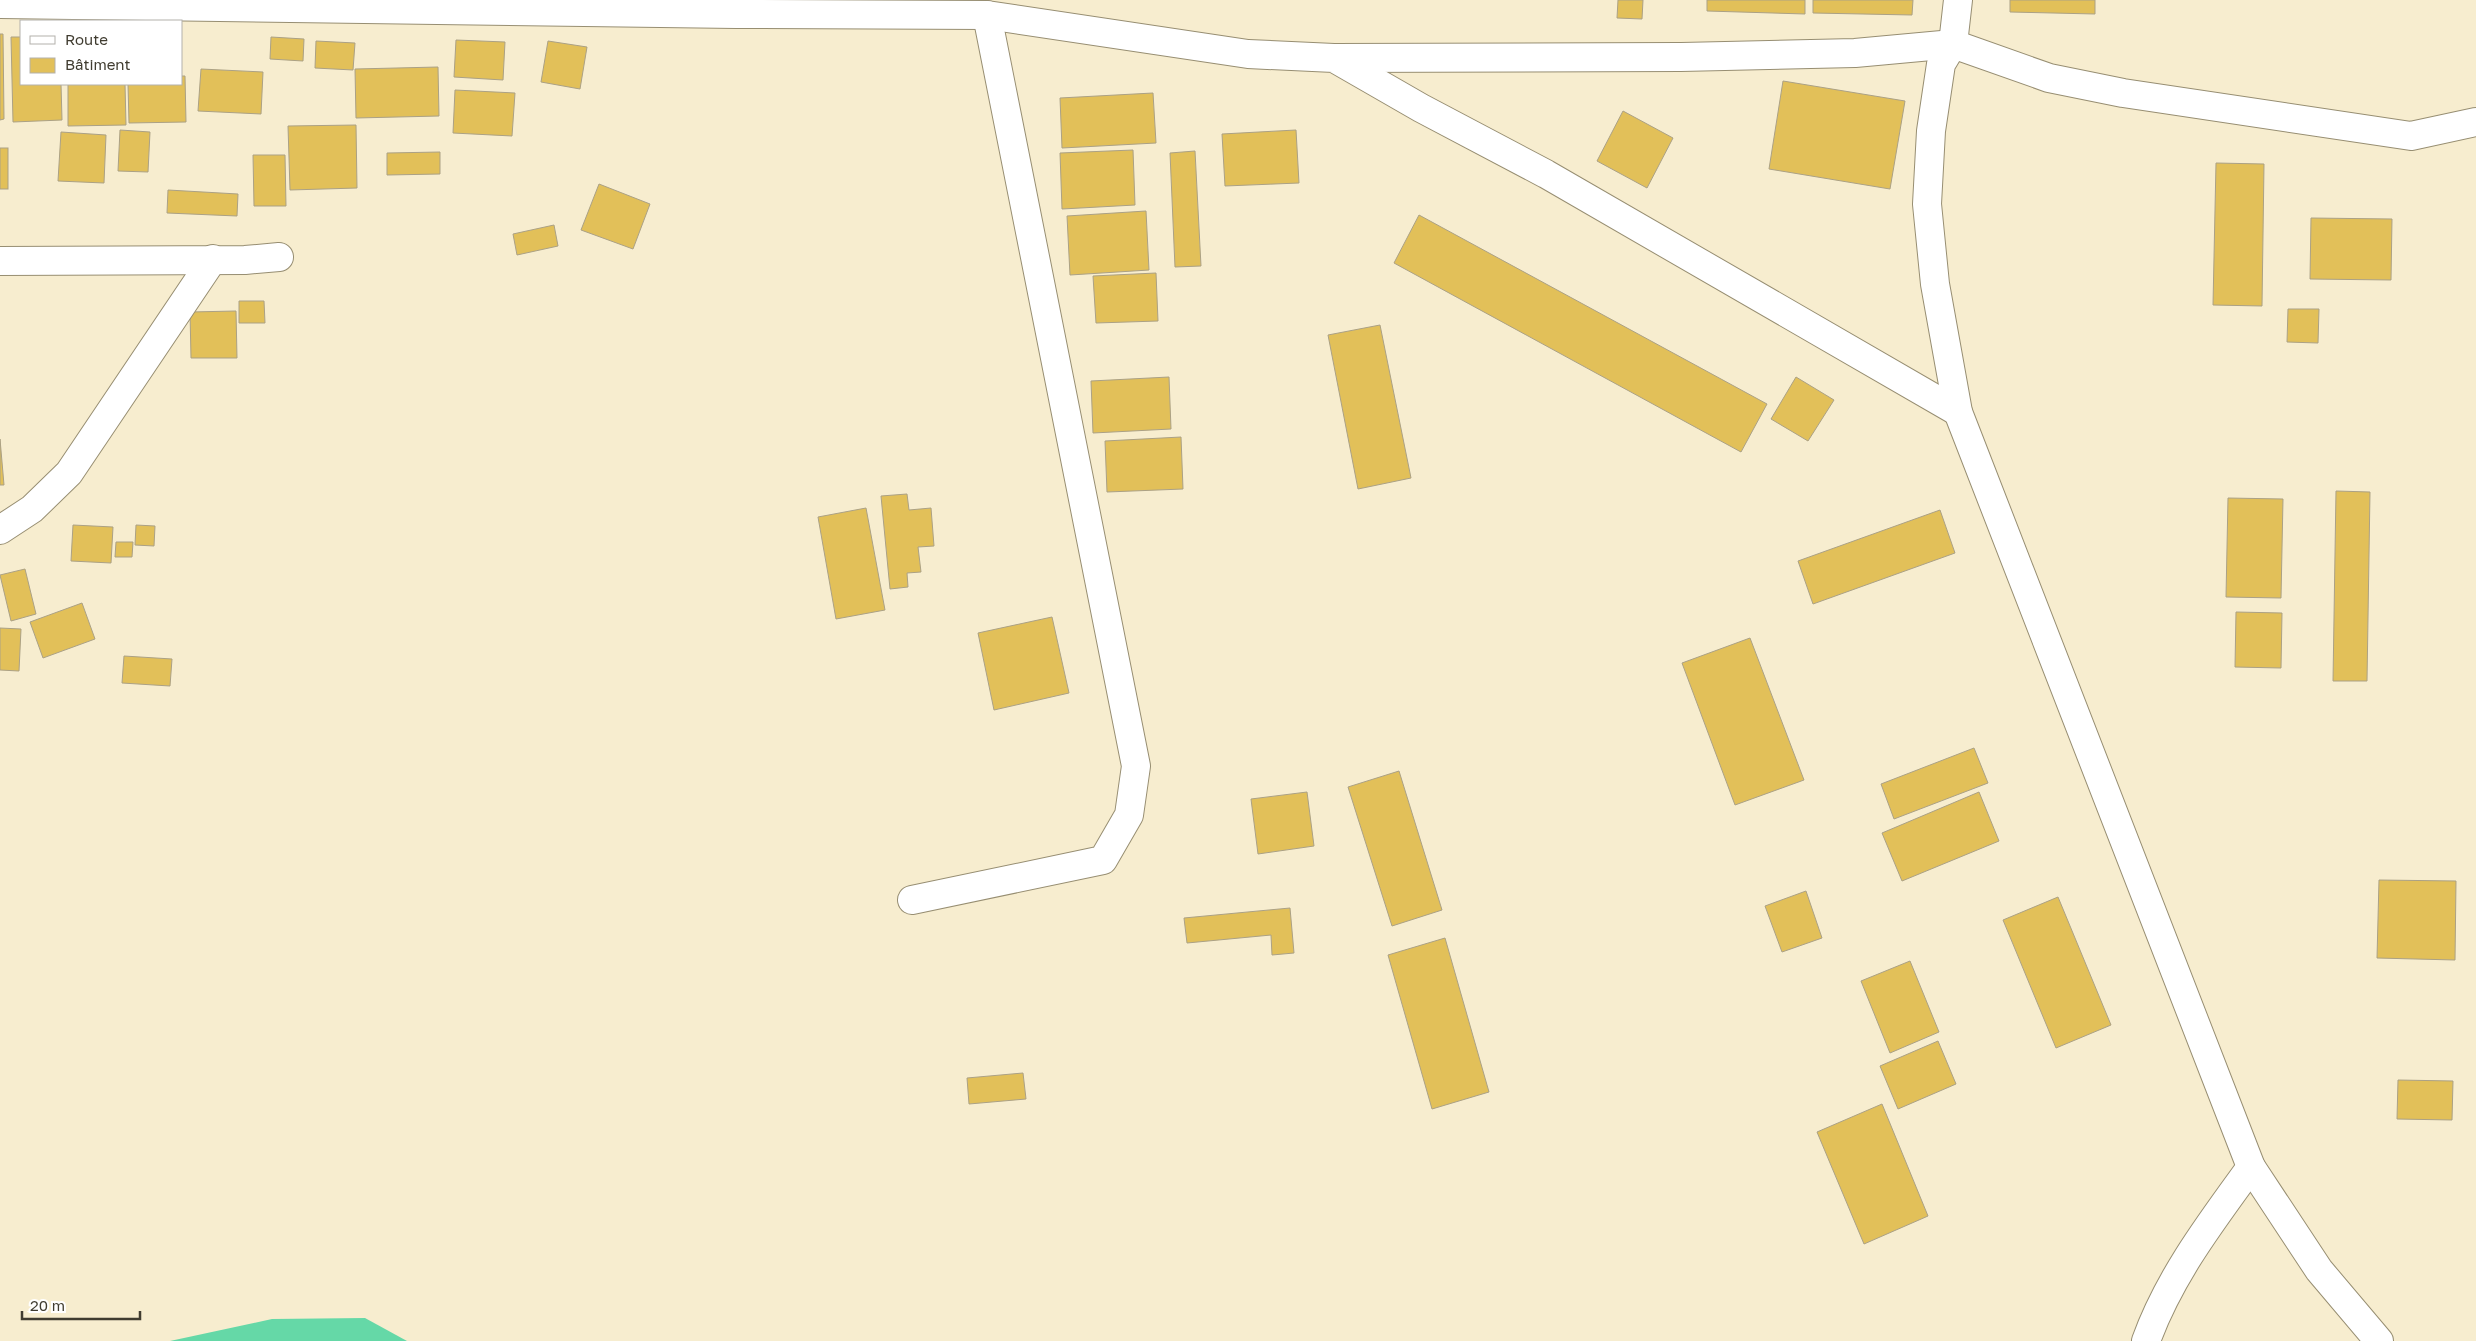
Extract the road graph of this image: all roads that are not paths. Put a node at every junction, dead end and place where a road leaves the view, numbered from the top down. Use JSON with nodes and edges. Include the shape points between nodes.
{"nodes":[{"id":1,"x":1958,"y":0,"type":"edge"},
{"id":2,"x":0,"y":4,"type":"edge"},
{"id":3,"x":736,"y":7,"type":"edge"},
{"id":4,"x":987,"y":15,"type":"junction"},
{"id":5,"x":1953,"y":44,"type":"junction"},
{"id":6,"x":1334,"y":58,"type":"junction"},
{"id":7,"x":2476,"y":122,"type":"edge"},
{"id":8,"x":280,"y":258,"type":"dead end"},
{"id":9,"x":213,"y":259,"type":"junction"},
{"id":10,"x":0,"y":261,"type":"edge"},
{"id":11,"x":1958,"y":412,"type":"junction"},
{"id":12,"x":0,"y":530,"type":"edge"},
{"id":13,"x":912,"y":900,"type":"dead end"},
{"id":14,"x":2251,"y":1167,"type":"junction"},
{"id":15,"x":2146,"y":1341,"type":"edge"},
{"id":16,"x":2379,"y":1341,"type":"edge"}],
"edges":[{"from":1,"to":5,"type":"street"},
{"from":2,"to":3,"type":"street"},
{"from":3,"to":4,"type":"street"},
{"from":4,"to":6,"type":"street","via":[[1248,54]]},
{"from":4,"to":13,"type":"street","via":[[1136,766],[1129,815],[1103,860]]},
{"from":5,"to":6,"type":"street","via":[[1855,53]]},
{"from":5,"to":7,"type":"street","via":[[2049,78],[2132,94],[2411,136]]},
{"from":5,"to":11,"type":"street","via":[[1941,64],[1931,131],[1927,204],[1935,284]]},
{"from":6,"to":11,"type":"street","via":[[1420,108],[1546,174]]},
{"from":8,"to":9,"type":"street"},
{"from":9,"to":10,"type":"street"},
{"from":9,"to":12,"type":"street","via":[[69,473],[32,509]]},
{"from":11,"to":14,"type":"street"},
{"from":14,"to":15,"type":"street","via":[[2195,1244]]},
{"from":14,"to":16,"type":"street","via":[[2319,1270]]}]}
